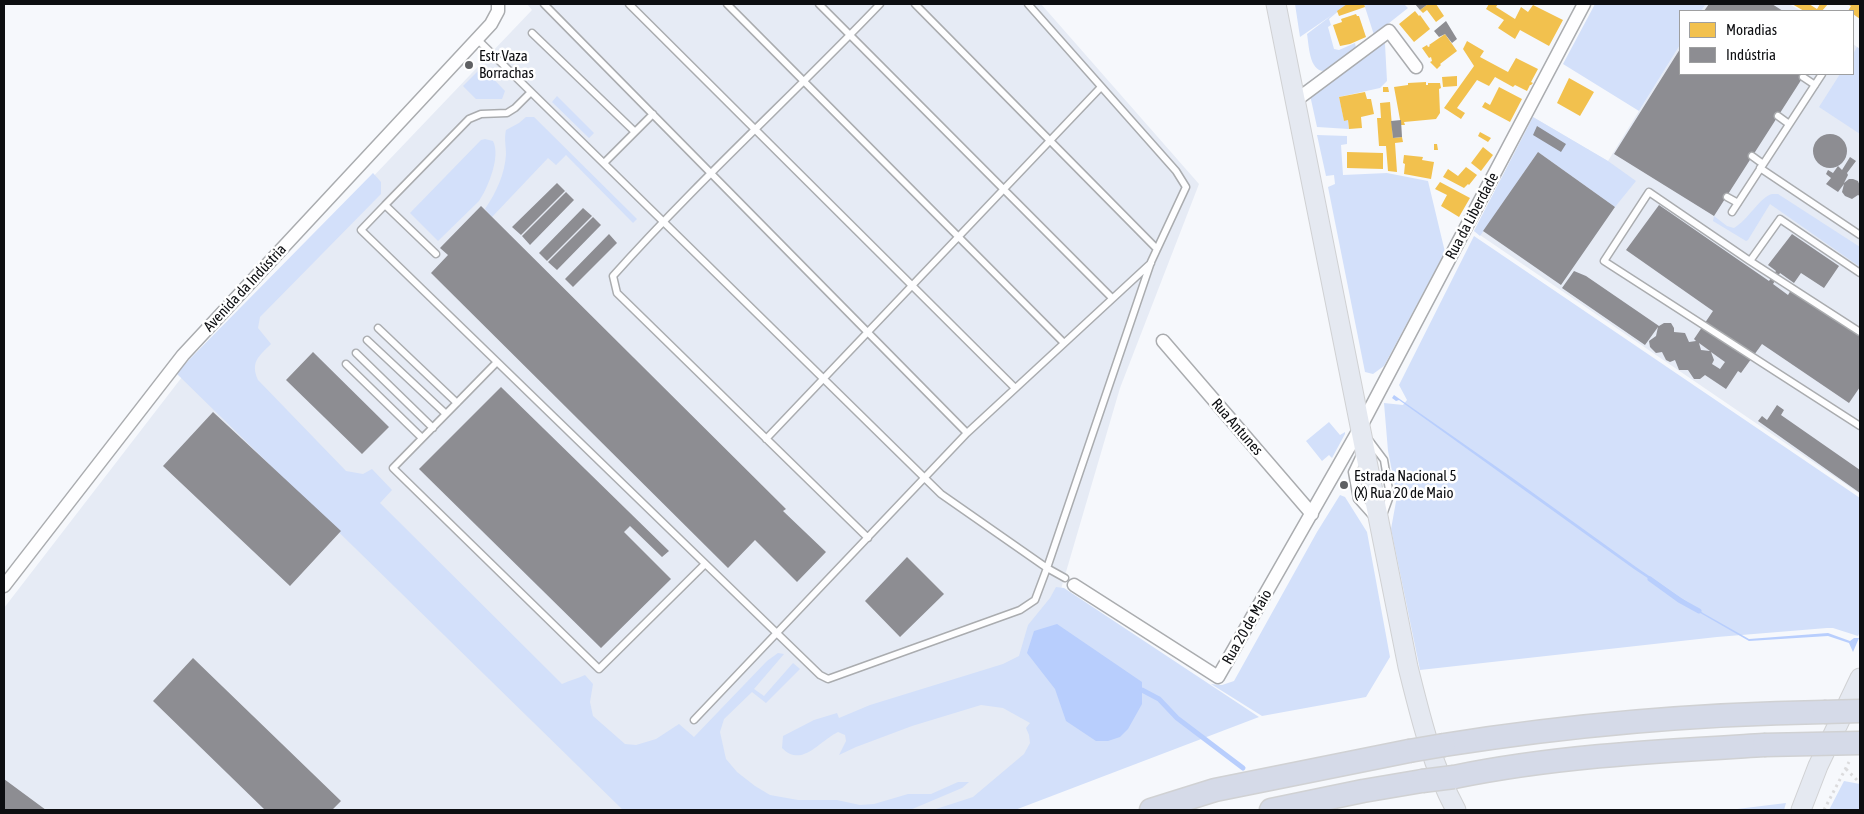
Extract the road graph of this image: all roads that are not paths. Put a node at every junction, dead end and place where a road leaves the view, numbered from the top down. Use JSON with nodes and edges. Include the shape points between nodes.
{"nodes":[{"id":1,"x":498,"y":4,"type":"edge"},
{"id":2,"x":544,"y":4,"type":"edge"},
{"id":3,"x":629,"y":4,"type":"edge"},
{"id":4,"x":727,"y":4,"type":"edge"},
{"id":5,"x":819,"y":4,"type":"edge"},
{"id":6,"x":880,"y":4,"type":"edge"},
{"id":7,"x":915,"y":4,"type":"edge"},
{"id":8,"x":1028,"y":4,"type":"edge"},
{"id":9,"x":1584,"y":4,"type":"edge"},
{"id":10,"x":1278,"y":5,"type":"edge"},
{"id":11,"x":532,"y":34,"type":"dead end"},
{"id":12,"x":850,"y":35,"type":"junction"},
{"id":13,"x":477,"y":39,"type":"junction"},
{"id":14,"x":1416,"y":67,"type":"dead end"},
{"id":15,"x":1821,"y":75,"type":"edge"},
{"id":16,"x":1803,"y":77,"type":"dead end"},
{"id":17,"x":805,"y":82,"type":"junction"},
{"id":18,"x":1815,"y":85,"type":"junction"},
{"id":19,"x":1101,"y":87,"type":"junction"},
{"id":20,"x":531,"y":92,"type":"junction"},
{"id":21,"x":1295,"y":101,"type":"junction"},
{"id":22,"x":653,"y":114,"type":"junction"},
{"id":23,"x":1778,"y":116,"type":"dead end"},
{"id":24,"x":1789,"y":124,"type":"junction"},
{"id":25,"x":755,"y":129,"type":"junction"},
{"id":26,"x":634,"y":131,"type":"junction"},
{"id":27,"x":1050,"y":140,"type":"junction"},
{"id":28,"x":1752,"y":156,"type":"dead end"},
{"id":29,"x":604,"y":163,"type":"junction"},
{"id":30,"x":1762,"y":166,"type":"junction"},
{"id":31,"x":710,"y":173,"type":"junction"},
{"id":32,"x":1004,"y":190,"type":"junction"},
{"id":33,"x":1727,"y":197,"type":"dead end"},
{"id":34,"x":1738,"y":203,"type":"junction"},
{"id":35,"x":385,"y":205,"type":"junction"},
{"id":36,"x":1732,"y":212,"type":"dead end"},
{"id":37,"x":663,"y":222,"type":"junction"},
{"id":38,"x":1860,"y":235,"type":"edge"},
{"id":39,"x":959,"y":237,"type":"junction"},
{"id":40,"x":1158,"y":249,"type":"junction"},
{"id":41,"x":436,"y":254,"type":"dead end"},
{"id":42,"x":1750,"y":261,"type":"junction"},
{"id":43,"x":1151,"y":262,"type":"junction"},
{"id":44,"x":1860,"y":273,"type":"edge"},
{"id":45,"x":913,"y":286,"type":"junction"},
{"id":46,"x":1112,"y":298,"type":"junction"},
{"id":47,"x":378,"y":328,"type":"dead end"},
{"id":48,"x":1860,"y":332,"type":"edge"},
{"id":49,"x":868,"y":333,"type":"junction"},
{"id":50,"x":367,"y":340,"type":"dead end"},
{"id":51,"x":1163,"y":341,"type":"dead end"},
{"id":52,"x":1064,"y":343,"type":"junction"},
{"id":53,"x":356,"y":353,"type":"dead end"},
{"id":54,"x":497,"y":362,"type":"junction"},
{"id":55,"x":346,"y":364,"type":"dead end"},
{"id":56,"x":824,"y":380,"type":"junction"},
{"id":57,"x":1015,"y":388,"type":"junction"},
{"id":58,"x":457,"y":403,"type":"junction"},
{"id":59,"x":446,"y":414,"type":"junction"},
{"id":60,"x":1860,"y":426,"type":"edge"},
{"id":61,"x":433,"y":428,"type":"junction"},
{"id":62,"x":1360,"y":428,"type":"junction"},
{"id":63,"x":967,"y":433,"type":"junction"},
{"id":64,"x":422,"y":438,"type":"junction"},
{"id":65,"x":766,"y":439,"type":"junction"},
{"id":66,"x":924,"y":478,"type":"junction"},
{"id":67,"x":1312,"y":514,"type":"junction"},
{"id":68,"x":1380,"y":525,"type":"junction"},
{"id":69,"x":868,"y":538,"type":"junction"},
{"id":70,"x":705,"y":564,"type":"junction"},
{"id":71,"x":1047,"y":568,"type":"junction"},
{"id":72,"x":1069,"y":581,"type":"joint"},
{"id":73,"x":4,"y":586,"type":"edge"},
{"id":74,"x":776,"y":634,"type":"junction"},
{"id":75,"x":1860,"y":678,"type":"edge"},
{"id":76,"x":1860,"y":711,"type":"edge"},
{"id":77,"x":694,"y":720,"type":"dead end"},
{"id":78,"x":1856,"y":749,"type":"edge"},
{"id":79,"x":1151,"y":810,"type":"edge"},
{"id":80,"x":1271,"y":810,"type":"edge"},
{"id":81,"x":1456,"y":810,"type":"edge"},
{"id":82,"x":1799,"y":810,"type":"edge"}],
"edges":[{"from":1,"to":13,"type":"street","name":"Avenida da Indústria","via":[[491,24]]},
{"from":2,"to":22,"type":"lane"},
{"from":3,"to":25,"type":"lane"},
{"from":4,"to":17,"type":"lane"},
{"from":5,"to":12,"type":"lane"},
{"from":6,"to":12,"type":"lane"},
{"from":7,"to":27,"type":"lane"},
{"from":8,"to":19,"type":"lane"},
{"from":9,"to":62,"type":"street","name":"Rua da Liberdade"},
{"from":10,"to":21,"type":"main road"},
{"from":11,"to":26,"type":"lane"},
{"from":12,"to":17,"type":"lane"},
{"from":12,"to":32,"type":"lane"},
{"from":13,"to":20,"type":"lane"},
{"from":13,"to":73,"type":"street","name":"Avenida da Indústria","via":[[183,354]]},
{"from":14,"to":21,"type":"street","via":[[1389,31]]},
{"from":15,"to":18,"type":"lane"},
{"from":16,"to":18,"type":"lane"},
{"from":17,"to":25,"type":"lane"},
{"from":17,"to":39,"type":"lane"},
{"from":18,"to":24,"type":"lane"},
{"from":19,"to":27,"type":"lane"},
{"from":19,"to":40,"type":"lane","via":[[1186,187]]},
{"from":20,"to":29,"type":"lane"},
{"from":20,"to":35,"type":"lane","via":[[507,113],[481,114],[469,119]]},
{"from":21,"to":62,"type":"main road"},
{"from":22,"to":26,"type":"lane"},
{"from":22,"to":31,"type":"lane"},
{"from":23,"to":24,"type":"lane"},
{"from":24,"to":30,"type":"lane"},
{"from":25,"to":31,"type":"lane"},
{"from":25,"to":45,"type":"lane"},
{"from":26,"to":29,"type":"lane"},
{"from":27,"to":32,"type":"lane"},
{"from":27,"to":40,"type":"lane"},
{"from":28,"to":30,"type":"lane"},
{"from":29,"to":37,"type":"lane"},
{"from":30,"to":34,"type":"lane"},
{"from":30,"to":38,"type":"lane"},
{"from":31,"to":37,"type":"lane"},
{"from":31,"to":49,"type":"lane"},
{"from":32,"to":39,"type":"lane"},
{"from":32,"to":46,"type":"lane"},
{"from":33,"to":34,"type":"lane"},
{"from":34,"to":36,"type":"lane"},
{"from":35,"to":41,"type":"lane"},
{"from":35,"to":54,"type":"lane","via":[[361,230]]},
{"from":37,"to":56,"type":"lane"},
{"from":37,"to":65,"type":"lane","via":[[613,276],[617,293]]},
{"from":39,"to":45,"type":"lane"},
{"from":39,"to":52,"type":"lane"},
{"from":40,"to":43,"type":"lane"},
{"from":42,"to":44,"type":"lane","via":[[1780,219]]},
{"from":42,"to":48,"type":"lane"},
{"from":42,"to":60,"type":"lane","via":[[1649,192],[1604,260]]},
{"from":43,"to":46,"type":"lane"},
{"from":43,"to":71,"type":"lane"},
{"from":45,"to":49,"type":"lane"},
{"from":45,"to":57,"type":"lane"},
{"from":46,"to":52,"type":"lane"},
{"from":47,"to":58,"type":"lane"},
{"from":49,"to":56,"type":"lane"},
{"from":49,"to":63,"type":"lane"},
{"from":50,"to":59,"type":"lane"},
{"from":51,"to":67,"type":"street","name":"Rua Antunes"},
{"from":52,"to":57,"type":"lane"},
{"from":53,"to":61,"type":"lane"},
{"from":54,"to":58,"type":"lane"},
{"from":54,"to":70,"type":"lane"},
{"from":55,"to":64,"type":"lane"},
{"from":56,"to":65,"type":"lane"},
{"from":56,"to":66,"type":"lane"},
{"from":57,"to":63,"type":"lane"},
{"from":58,"to":59,"type":"lane"},
{"from":59,"to":61,"type":"lane"},
{"from":61,"to":64,"type":"lane"},
{"from":62,"to":67,"type":"street","name":"Rua 20 de Maio"},
{"from":62,"to":68,"type":"main road"},
{"from":62,"to":68,"type":"lane","via":[[1384,460],[1390,496]]},
{"from":63,"to":66,"type":"lane"},
{"from":64,"to":70,"type":"lane","via":[[393,468],[599,669]]},
{"from":65,"to":69,"type":"lane"},
{"from":66,"to":69,"type":"lane"},
{"from":66,"to":71,"type":"lane","via":[[941,494]]},
{"from":67,"to":72,"type":"street","name":"Rua 20 de Maio","via":[[1218,677]]},
{"from":68,"to":81,"type":"main road","via":[[1408,667],[1438,770]]},
{"from":69,"to":74,"type":"lane"},
{"from":70,"to":74,"type":"lane"},
{"from":71,"to":72,"type":"lane"},
{"from":71,"to":74,"type":"lane","via":[[1036,600],[1020,610],[828,679],[820,676]]},
{"from":74,"to":77,"type":"lane"},
{"from":75,"to":82,"type":"main road"},
{"from":76,"to":79,"type":"highway","bridge":true,"via":[[1732,714],[1603,724],[1444,745],[1215,790]]},
{"from":78,"to":80,"type":"highway","bridge":true,"via":[[1764,744],[1647,752],[1481,771]]}]}
